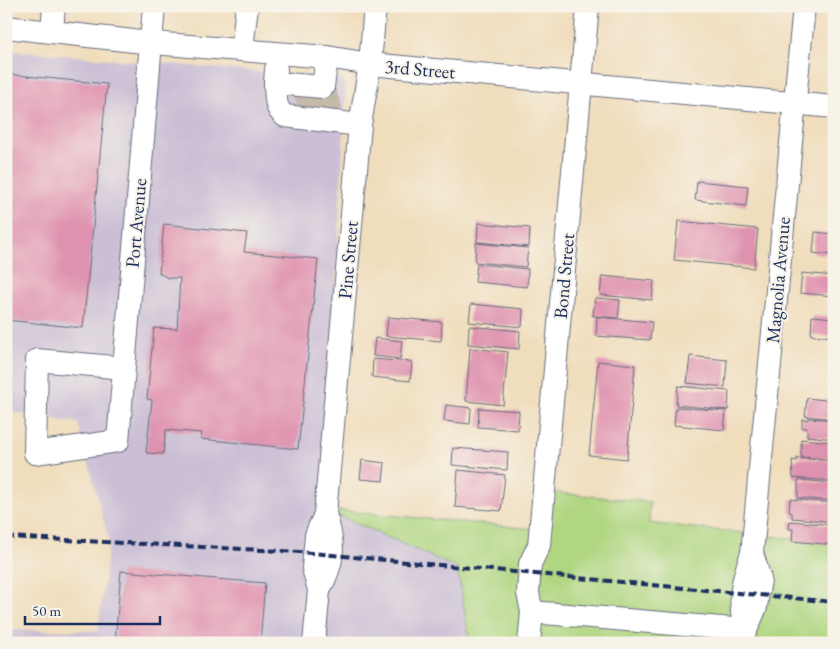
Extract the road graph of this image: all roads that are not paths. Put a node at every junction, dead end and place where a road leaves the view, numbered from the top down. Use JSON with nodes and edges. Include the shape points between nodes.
{"nodes":[{"id":1,"x":54,"y":6,"type":"edge"},
{"id":2,"x":154,"y":6,"type":"edge"},
{"id":3,"x":247,"y":6,"type":"edge"},
{"id":4,"x":375,"y":6,"type":"edge"},
{"id":5,"x":588,"y":6,"type":"edge"},
{"id":6,"x":804,"y":6,"type":"edge"},
{"id":7,"x":6,"y":27,"type":"edge"},
{"id":8,"x":52,"y":32,"type":"junction"},
{"id":9,"x":152,"y":43,"type":"junction"},
{"id":10,"x":242,"y":49,"type":"junction"},
{"id":11,"x":278,"y":52,"type":"junction"},
{"id":12,"x":327,"y":57,"type":"junction"},
{"id":13,"x":370,"y":64,"type":"junction"},
{"id":14,"x":582,"y":84,"type":"junction"},
{"id":15,"x":307,"y":100,"type":"junction"},
{"id":16,"x":795,"y":104,"type":"junction"},
{"id":17,"x":834,"y":107,"type":"edge"},
{"id":18,"x":360,"y":126,"type":"junction"},
{"id":19,"x":124,"y":368,"type":"junction"},
{"id":20,"x":532,"y":612,"type":"junction"},
{"id":21,"x":744,"y":636,"type":"edge"},
{"id":22,"x":314,"y":643,"type":"edge"},
{"id":23,"x":529,"y":643,"type":"edge"}],
"edges":[{"from":1,"to":8,"type":"street"},
{"from":2,"to":9,"type":"street","name":"Port Avenue"},
{"from":3,"to":10,"type":"street"},
{"from":4,"to":13,"type":"street","name":"Pine Street"},
{"from":5,"to":14,"type":"street","name":"Bond Street"},
{"from":6,"to":16,"type":"street","name":"Magnolia Avenue"},
{"from":7,"to":8,"type":"street","name":"3rd Street"},
{"from":8,"to":9,"type":"street","name":"3rd Street"},
{"from":9,"to":10,"type":"street","name":"3rd Street"},
{"from":9,"to":19,"type":"street","name":"Port Avenue"},
{"from":10,"to":11,"type":"street","name":"3rd Street"},
{"from":11,"to":12,"type":"street","name":"3rd Street"},
{"from":11,"to":15,"type":"street"},
{"from":12,"to":13,"type":"street","name":"3rd Street"},
{"from":12,"to":15,"type":"street"},
{"from":13,"to":14,"type":"street","name":"3rd Street"},
{"from":13,"to":18,"type":"street","name":"Pine Street"},
{"from":14,"to":16,"type":"street","name":"3rd Street"},
{"from":14,"to":20,"type":"street","name":"Bond Street","via":[[539,545],[530,564],[528,593]]},
{"from":15,"to":18,"type":"street"},
{"from":16,"to":17,"type":"street","name":"3rd Street"},
{"from":16,"to":21,"type":"street","name":"Magnolia Avenue","via":[[752,553],[743,578],[739,606]]},
{"from":18,"to":22,"type":"street","name":"Pine Street","via":[[326,514],[333,538],[330,570],[319,590]]},
{"from":19,"to":19,"type":"street","name":"Port Avenue","via":[[118,441],[35,453],[38,360]]},
{"from":20,"to":21,"type":"street"},
{"from":20,"to":23,"type":"street","name":"Bond Street"}]}
